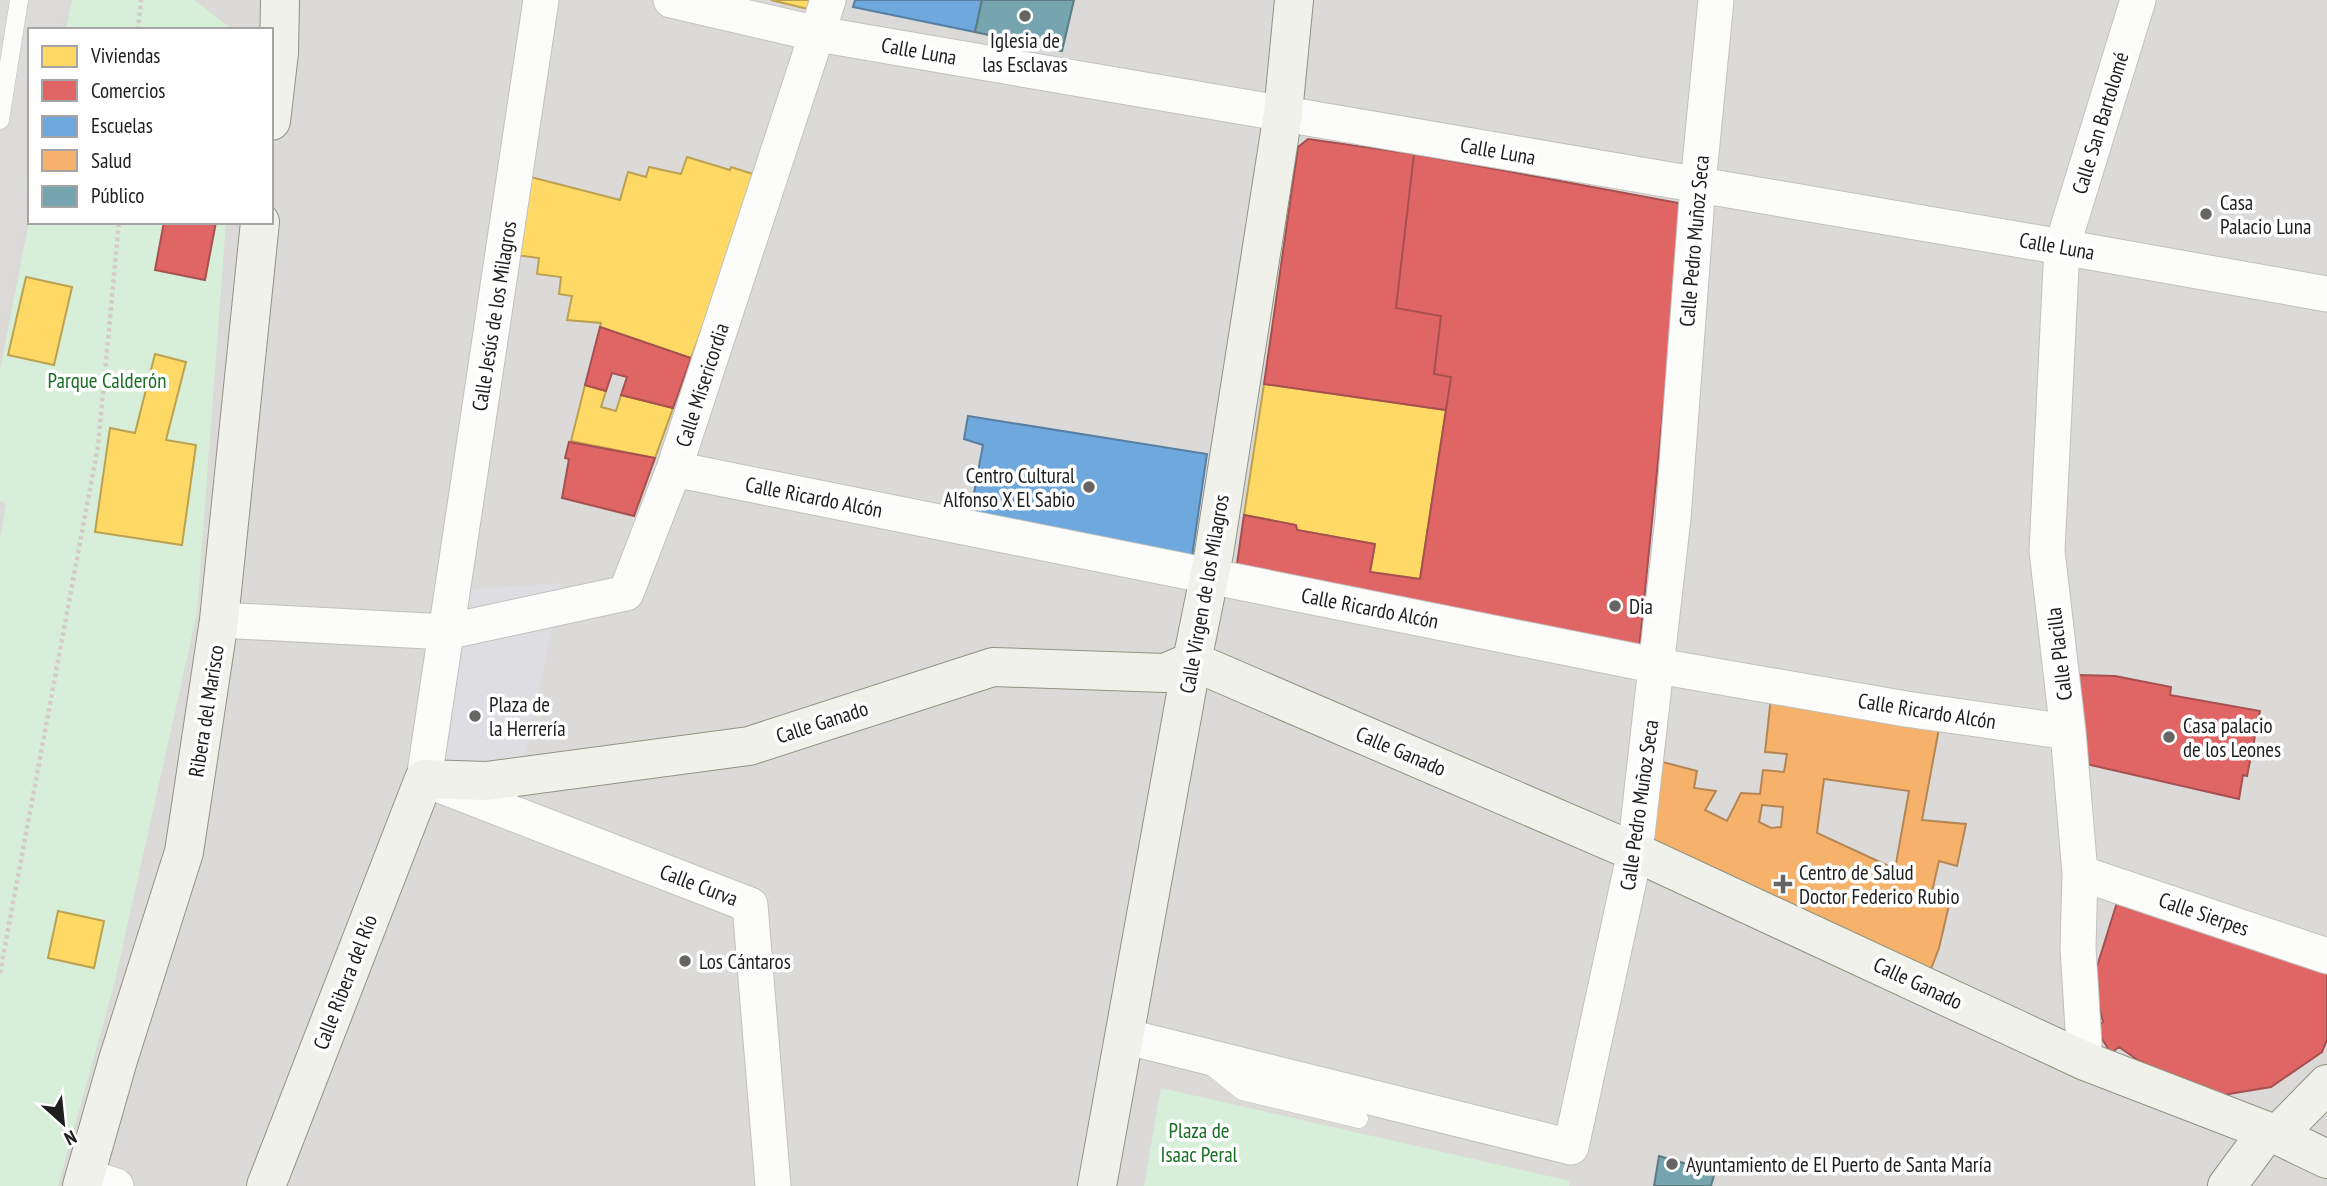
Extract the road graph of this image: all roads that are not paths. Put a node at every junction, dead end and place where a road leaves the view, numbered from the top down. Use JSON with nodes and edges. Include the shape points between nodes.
{"nodes":[{"id":1,"x":19,"y":0,"type":"edge"},
{"id":2,"x":260,"y":0,"type":"edge"},
{"id":3,"x":280,"y":0,"type":"edge"},
{"id":4,"x":541,"y":0,"type":"edge"},
{"id":5,"x":671,"y":0,"type":"edge"},
{"id":6,"x":828,"y":0,"type":"edge"},
{"id":7,"x":1294,"y":0,"type":"edge"},
{"id":8,"x":1716,"y":0,"type":"edge"},
{"id":9,"x":2138,"y":0,"type":"edge"},
{"id":10,"x":273,"y":28,"type":"edge"},
{"id":11,"x":273,"y":29,"type":"edge"},
{"id":12,"x":818,"y":34,"type":"junction"},
{"id":13,"x":279,"y":53,"type":"junction"},
{"id":14,"x":273,"y":104,"type":"edge"},
{"id":15,"x":1283,"y":113,"type":"junction"},
{"id":16,"x":0,"y":120,"type":"edge"},
{"id":17,"x":1698,"y":186,"type":"junction"},
{"id":18,"x":260,"y":224,"type":"edge"},
{"id":19,"x":2062,"y":247,"type":"junction"},
{"id":20,"x":2327,"y":294,"type":"edge"},
{"id":21,"x":674,"y":469,"type":"junction"},
{"id":22,"x":1210,"y":577,"type":"junction"},
{"id":23,"x":219,"y":620,"type":"junction"},
{"id":24,"x":446,"y":632,"type":"junction"},
{"id":25,"x":1192,"y":661,"type":"junction"},
{"id":26,"x":1658,"y":666,"type":"junction"},
{"id":27,"x":2068,"y":732,"type":"junction"},
{"id":28,"x":424,"y":779,"type":"junction"},
{"id":29,"x":1635,"y":852,"type":"junction"},
{"id":30,"x":2080,"y":873,"type":"junction"},
{"id":31,"x":2327,"y":956,"type":"edge"},
{"id":32,"x":1124,"y":1036,"type":"junction"},
{"id":33,"x":1196,"y":1054,"type":"junction"},
{"id":34,"x":2085,"y":1061,"type":"junction"},
{"id":35,"x":2327,"y":1084,"type":"edge"},
{"id":36,"x":1359,"y":1119,"type":"dead end"},
{"id":37,"x":2272,"y":1134,"type":"junction"},
{"id":38,"x":2327,"y":1159,"type":"edge"},
{"id":39,"x":94,"y":1183,"type":"edge"},
{"id":40,"x":266,"y":1186,"type":"edge"},
{"id":41,"x":773,"y":1186,"type":"edge"},
{"id":42,"x":1097,"y":1186,"type":"edge"},
{"id":43,"x":2227,"y":1186,"type":"edge"}],
"edges":[{"from":1,"to":16,"type":"lane"},
{"from":2,"to":10,"type":"street"},
{"from":3,"to":13,"type":"street"},
{"from":4,"to":24,"type":"street","name":"Calle Jesús de los Milagros"},
{"from":5,"to":12,"type":"street","name":"Calle Luna"},
{"from":6,"to":12,"type":"street","name":"Calle Misericordia"},
{"from":7,"to":15,"type":"street","name":"Calle Virgen de los Milagros"},
{"from":8,"to":17,"type":"street","name":"Calle Pedro Muñoz Seca"},
{"from":9,"to":19,"type":"street","name":"Calle San Bartolomé"},
{"from":11,"to":13,"type":"street"},
{"from":12,"to":15,"type":"street","name":"Calle Luna"},
{"from":12,"to":21,"type":"street","name":"Calle Misericordia"},
{"from":13,"to":14,"type":"street"},
{"from":15,"to":17,"type":"street","name":"Calle Luna"},
{"from":15,"to":22,"type":"street","name":"Calle Virgen de los Milagros"},
{"from":17,"to":19,"type":"street","name":"Calle Luna"},
{"from":17,"to":26,"type":"street","name":"Calle Pedro Muñoz Seca"},
{"from":18,"to":23,"type":"street","name":"Ribera del Marisco"},
{"from":19,"to":20,"type":"street","name":"Calle Luna"},
{"from":19,"to":27,"type":"street","name":"Calle Placilla","via":[[2047,551]]},
{"from":21,"to":22,"type":"street","name":"Calle Ricardo Alcón"},
{"from":21,"to":24,"type":"street","name":"Calle Misericordia","via":[[626,593]]},
{"from":22,"to":25,"type":"street","name":"Calle Virgen de los Milagros"},
{"from":22,"to":26,"type":"street","name":"Calle Ricardo Alcón"},
{"from":23,"to":24,"type":"street"},
{"from":23,"to":39,"type":"street","name":"Ribera del Marisco","via":[[184,852],[118,1060]]},
{"from":24,"to":28,"type":"street"},
{"from":25,"to":28,"type":"street","name":"Calle Ganado","via":[[1165,673],[993,667],[749,746],[486,781]]},
{"from":25,"to":29,"type":"street","name":"Calle Ganado"},
{"from":25,"to":32,"type":"street","name":"Calle Virgen de los Milagros"},
{"from":26,"to":27,"type":"street","name":"Calle Ricardo Alcón"},
{"from":26,"to":29,"type":"street","name":"Calle Pedro Muñoz Seca"},
{"from":27,"to":30,"type":"street","name":"Calle Placilla"},
{"from":28,"to":40,"type":"street","name":"Calle Ribera del Río"},
{"from":28,"to":41,"type":"street","name":"Calle Curva","via":[[750,905]]},
{"from":29,"to":33,"type":"street","name":"Calle Pedro Muñoz Seca","via":[[1572,1147]]},
{"from":29,"to":34,"type":"street","name":"Calle Ganado"},
{"from":30,"to":31,"type":"street","name":"Calle Sierpes"},
{"from":30,"to":34,"type":"street","name":"Calle Placilla","via":[[2078,948]]},
{"from":32,"to":33,"type":"street","name":"Calle Pedro Muñoz Seca"},
{"from":32,"to":42,"type":"street","name":"Calle Virgen de los Milagros"},
{"from":33,"to":36,"type":"lane","via":[[1242,1091]]},
{"from":34,"to":37,"type":"street","name":"Calle Ganado"},
{"from":35,"to":37,"type":"street"},
{"from":37,"to":38,"type":"street","name":"Calle Ganado"},
{"from":37,"to":43,"type":"street"}]}
